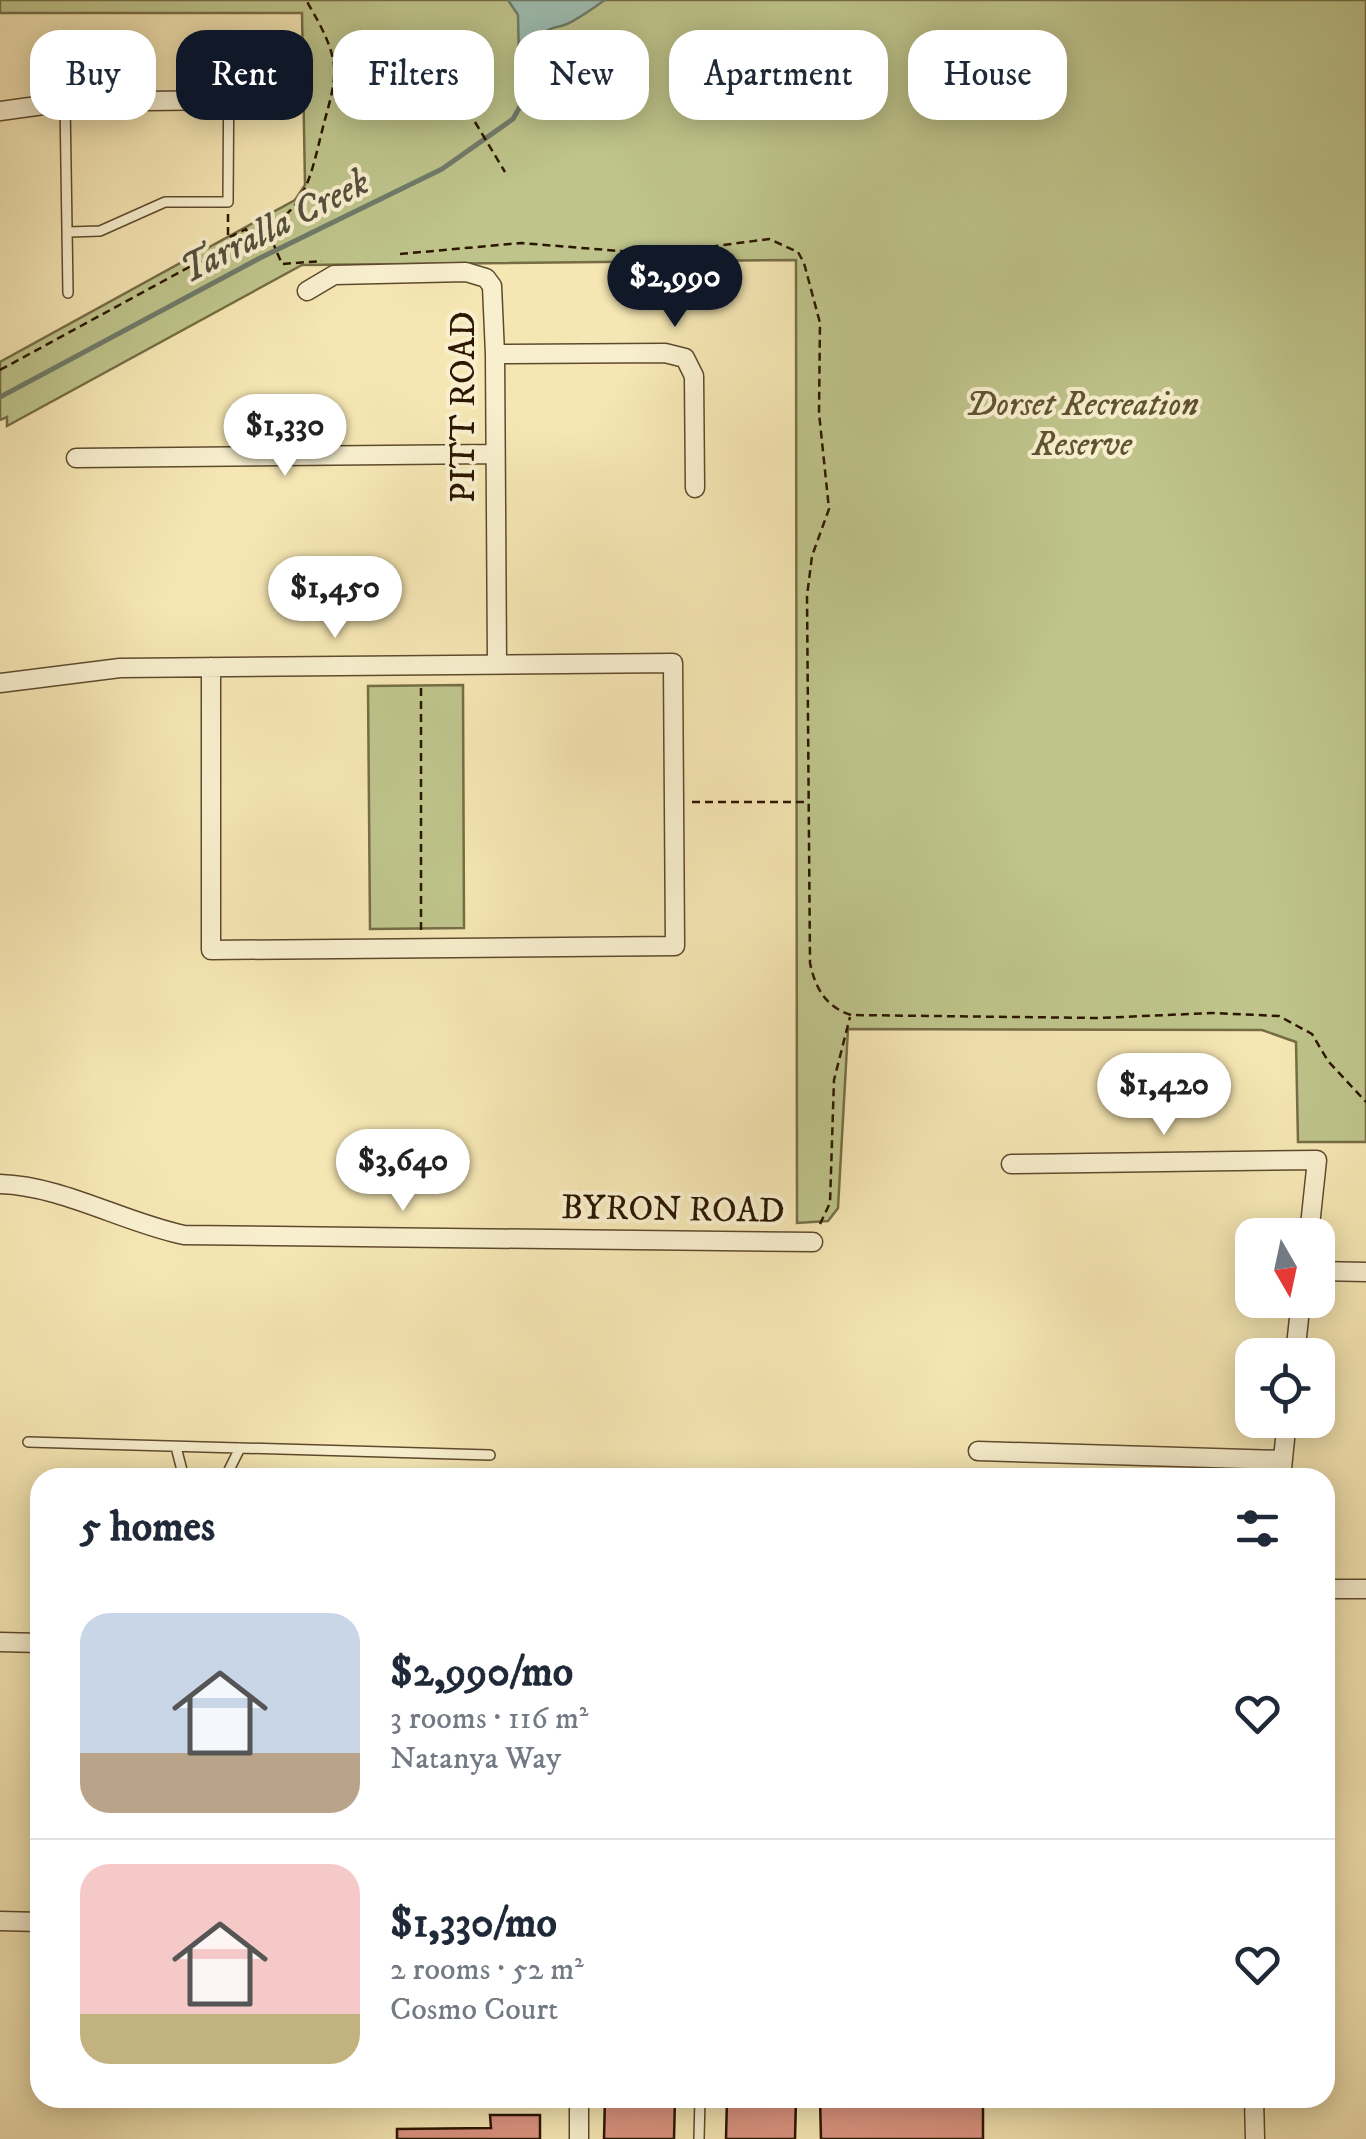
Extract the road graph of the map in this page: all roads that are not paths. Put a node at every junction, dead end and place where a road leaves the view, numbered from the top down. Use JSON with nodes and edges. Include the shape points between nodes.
{"nodes":[{"id":1,"x":30,"y":107,"type":"edge"},
{"id":2,"x":0,"y":111,"type":"edge"},
{"id":3,"x":66,"y":120,"type":"edge"},
{"id":4,"x":228,"y":120,"type":"edge"},
{"id":5,"x":70,"y":232,"type":"junction"},
{"id":6,"x":306,"y":290,"type":"dead end"},
{"id":7,"x":68,"y":293,"type":"dead end"},
{"id":8,"x":495,"y":354,"type":"junction"},
{"id":9,"x":494,"y":454,"type":"junction"},
{"id":10,"x":76,"y":458,"type":"dead end"},
{"id":11,"x":695,"y":488,"type":"dead end"},
{"id":12,"x":497,"y":662,"type":"junction"},
{"id":13,"x":210,"y":667,"type":"junction"},
{"id":14,"x":0,"y":683,"type":"edge"},
{"id":15,"x":1011,"y":1164,"type":"dead end"},
{"id":16,"x":0,"y":1184,"type":"edge"},
{"id":17,"x":1311,"y":1218,"type":"edge"},
{"id":18,"x":813,"y":1242,"type":"road end"},
{"id":19,"x":1335,"y":1272,"type":"edge"},
{"id":20,"x":1366,"y":1272,"type":"edge"},
{"id":21,"x":1286,"y":1438,"type":"edge"},
{"id":22,"x":28,"y":1442,"type":"dead end"},
{"id":23,"x":176,"y":1447,"type":"junction"},
{"id":24,"x":240,"y":1448,"type":"junction"},
{"id":25,"x":978,"y":1451,"type":"dead end"},
{"id":26,"x":490,"y":1455,"type":"dead end"},
{"id":27,"x":181,"y":1468,"type":"edge"},
{"id":28,"x":230,"y":1468,"type":"edge"},
{"id":29,"x":1265,"y":1468,"type":"edge"},
{"id":30,"x":1282,"y":1468,"type":"edge"},
{"id":31,"x":1335,"y":1588,"type":"edge"},
{"id":32,"x":1366,"y":1589,"type":"edge"},
{"id":33,"x":0,"y":1642,"type":"edge"},
{"id":34,"x":30,"y":1643,"type":"edge"},
{"id":35,"x":0,"y":1921,"type":"edge"},
{"id":36,"x":30,"y":1922,"type":"edge"},
{"id":37,"x":579,"y":2108,"type":"edge"},
{"id":38,"x":700,"y":2108,"type":"edge"},
{"id":39,"x":1254,"y":2108,"type":"edge"},
{"id":40,"x":579,"y":2139,"type":"edge"},
{"id":41,"x":699,"y":2139,"type":"edge"},
{"id":42,"x":1256,"y":2139,"type":"edge"}],
"edges":[{"from":1,"to":2,"type":"street"},
{"from":3,"to":5,"type":"lane"},
{"from":4,"to":5,"type":"lane","via":[[228,202],[165,202],[100,231]]},
{"from":5,"to":7,"type":"lane"},
{"from":6,"to":8,"type":"street","name":"PITT ROAD","via":[[334,275],[476,274],[494,294]]},
{"from":8,"to":9,"type":"street","name":"PITT ROAD"},
{"from":8,"to":11,"type":"street","via":[[685,358],[694,376]]},
{"from":9,"to":10,"type":"street"},
{"from":9,"to":12,"type":"street","name":"PITT ROAD"},
{"from":12,"to":13,"type":"street"},
{"from":12,"to":13,"type":"street","via":[[673,663],[675,946],[211,950]]},
{"from":13,"to":14,"type":"street","via":[[120,668]]},
{"from":15,"to":17,"type":"street","via":[[1317,1160]]},
{"from":16,"to":18,"type":"street","name":"BYRON ROAD","via":[[41,1190],[184,1235]]},
{"from":19,"to":20,"type":"street"},
{"from":21,"to":30,"type":"street"},
{"from":22,"to":23,"type":"lane"},
{"from":23,"to":24,"type":"lane"},
{"from":23,"to":27,"type":"lane"},
{"from":24,"to":26,"type":"lane"},
{"from":24,"to":28,"type":"lane"},
{"from":25,"to":29,"type":"street"},
{"from":31,"to":32,"type":"street"},
{"from":33,"to":34,"type":"street"},
{"from":35,"to":36,"type":"street"},
{"from":37,"to":40,"type":"street"},
{"from":38,"to":41,"type":"lane"},
{"from":39,"to":42,"type":"street"}]}
